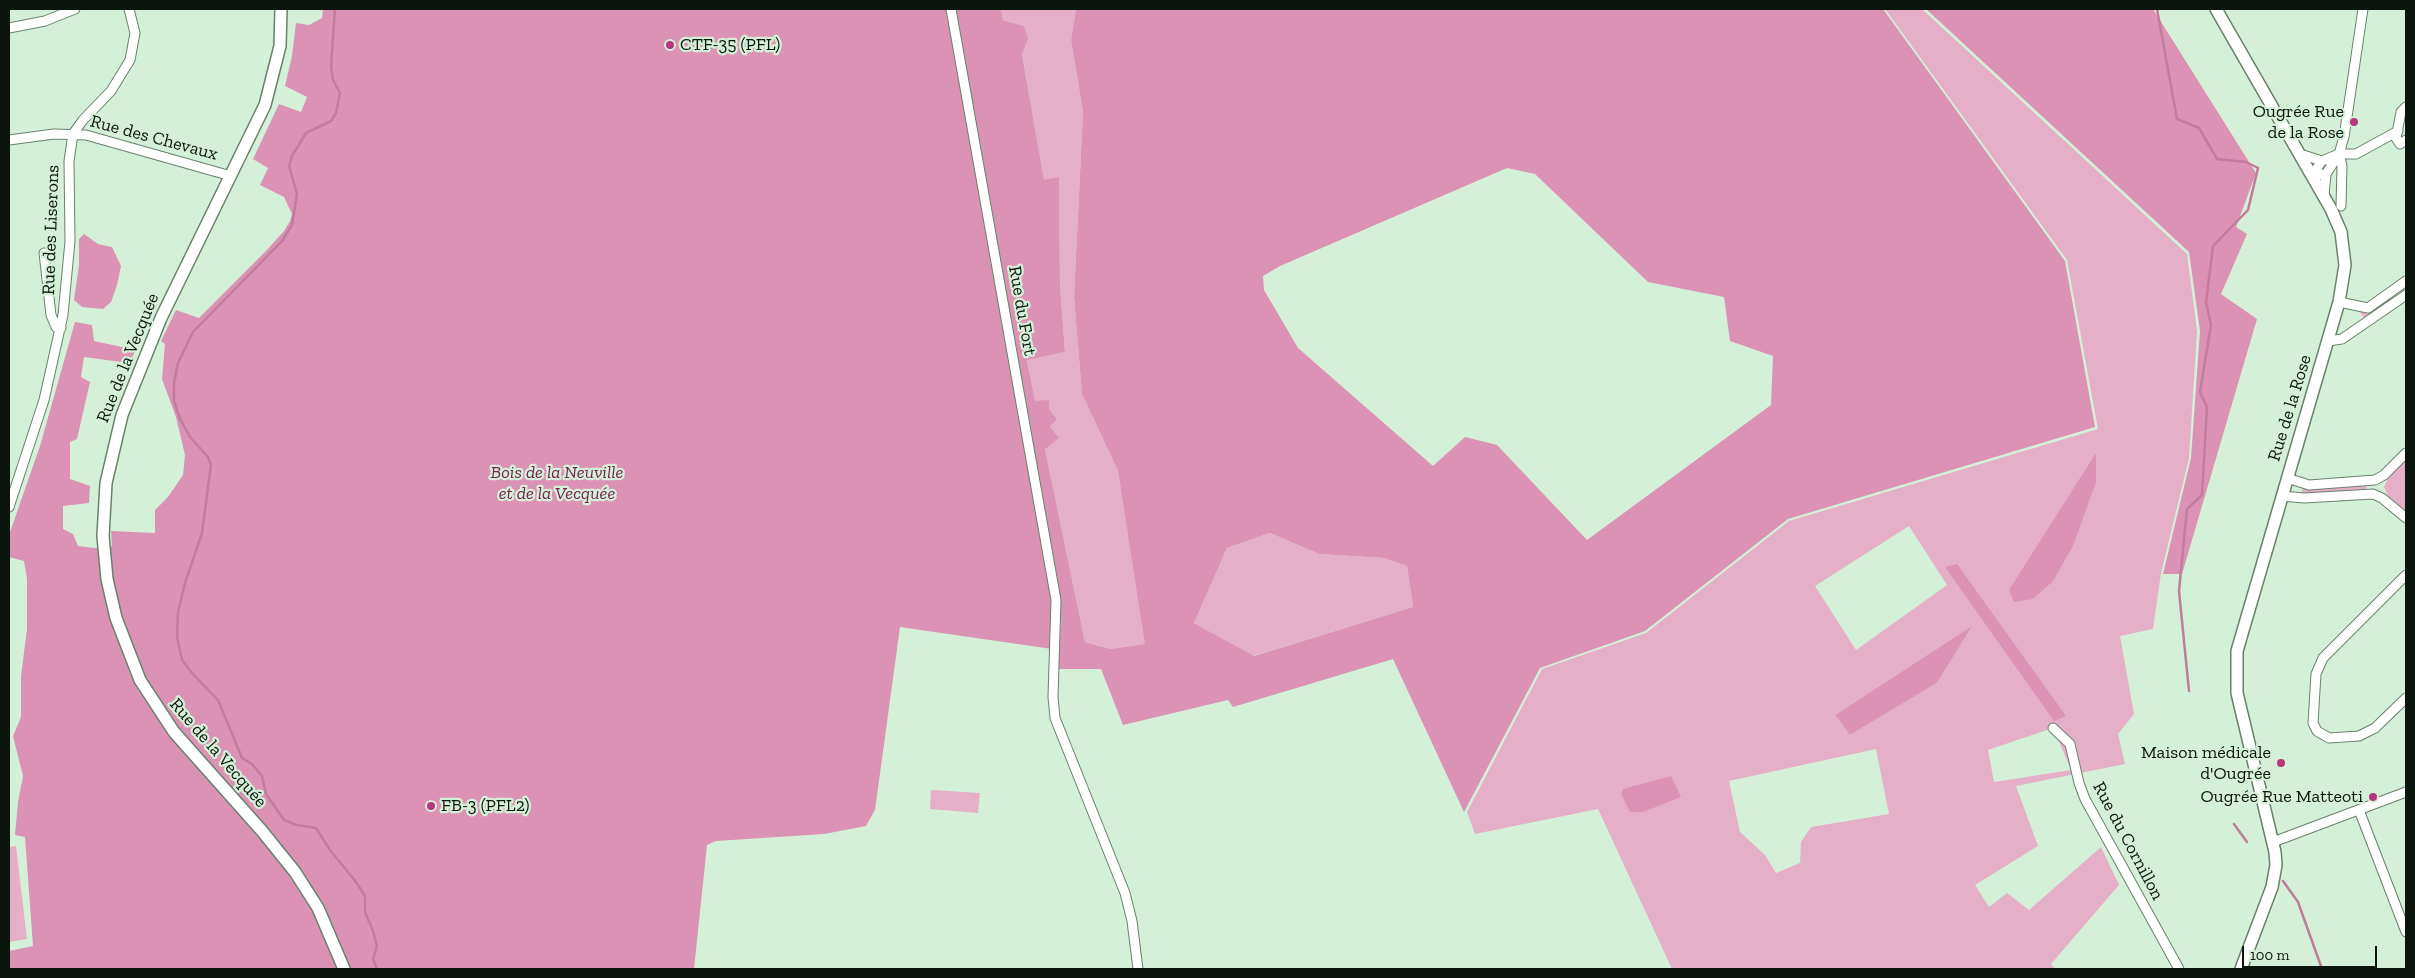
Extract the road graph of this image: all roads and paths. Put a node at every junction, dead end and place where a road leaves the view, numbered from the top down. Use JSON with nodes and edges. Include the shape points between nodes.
{"nodes":[{"id":1,"x":75,"y":9,"type":"edge"},
{"id":2,"x":129,"y":9,"type":"edge"},
{"id":3,"x":281,"y":9,"type":"edge"},
{"id":4,"x":951,"y":9,"type":"edge"},
{"id":5,"x":2216,"y":9,"type":"edge"},
{"id":6,"x":2363,"y":9,"type":"edge"},
{"id":7,"x":9,"y":28,"type":"edge"},
{"id":8,"x":2406,"y":107,"type":"edge"},
{"id":9,"x":2398,"y":131,"type":"junction"},
{"id":10,"x":73,"y":134,"type":"junction"},
{"id":11,"x":9,"y":140,"type":"edge"},
{"id":12,"x":2406,"y":140,"type":"edge"},
{"id":13,"x":2300,"y":154,"type":"junction"},
{"id":14,"x":2339,"y":154,"type":"junction"},
{"id":15,"x":2322,"y":161,"type":"junction"},
{"id":16,"x":2312,"y":174,"type":"junction"},
{"id":17,"x":2326,"y":174,"type":"junction"},
{"id":18,"x":231,"y":176,"type":"junction"},
{"id":19,"x":2324,"y":195,"type":"junction"},
{"id":20,"x":2341,"y":206,"type":"dead end"},
{"id":21,"x":44,"y":253,"type":"dead end"},
{"id":22,"x":2406,"y":281,"type":"edge"},
{"id":23,"x":2406,"y":296,"type":"edge"},
{"id":24,"x":2339,"y":302,"type":"junction"},
{"id":25,"x":61,"y":328,"type":"junction"},
{"id":26,"x":2328,"y":341,"type":"junction"},
{"id":27,"x":2406,"y":453,"type":"edge"},
{"id":28,"x":2384,"y":475,"type":"junction"},
{"id":29,"x":2287,"y":478,"type":"junction"},
{"id":30,"x":2282,"y":496,"type":"junction"},
{"id":31,"x":2386,"y":500,"type":"junction"},
{"id":32,"x":9,"y":507,"type":"edge"},
{"id":33,"x":2406,"y":518,"type":"edge"},
{"id":34,"x":2406,"y":574,"type":"edge"},
{"id":35,"x":2406,"y":698,"type":"edge"},
{"id":36,"x":2053,"y":728,"type":"dead end"},
{"id":37,"x":2406,"y":792,"type":"edge"},
{"id":38,"x":2359,"y":810,"type":"junction"},
{"id":39,"x":2273,"y":842,"type":"junction"},
{"id":40,"x":2406,"y":932,"type":"edge"},
{"id":41,"x":344,"y":969,"type":"edge"},
{"id":42,"x":1138,"y":969,"type":"edge"},
{"id":43,"x":2179,"y":969,"type":"edge"},
{"id":44,"x":2242,"y":969,"type":"edge"}],
"edges":[{"from":1,"to":7,"type":"street","via":[[45,21]]},
{"from":2,"to":10,"type":"street","via":[[135,33],[130,60],[111,91]]},
{"from":3,"to":18,"type":"main road","name":"Rue de la Vecquée","via":[[280,46],[272,84]]},
{"from":4,"to":42,"type":"street","name":"Rue du Fort","via":[[1049,552],[1057,620],[1055,718],[1125,893]]},
{"from":5,"to":13,"type":"main road","name":"Rue de la Rose"},
{"from":6,"to":14,"type":"street"},
{"from":8,"to":9,"type":"street","via":[[2401,112]]},
{"from":9,"to":12,"type":"street","via":[[2398,142],[2402,144]]},
{"from":9,"to":14,"type":"street","via":[[2356,154]]},
{"from":10,"to":11,"type":"street","name":"Rue des Chevaux"},
{"from":10,"to":18,"type":"street","name":"Rue des Chevaux","via":[[102,139]]},
{"from":10,"to":25,"type":"street","name":"Rue des Liserons","via":[[69,161],[70,242]]},
{"from":13,"to":15,"type":"street"},
{"from":13,"to":16,"type":"main road","name":"Rue de la Rose"},
{"from":14,"to":15,"type":"street"},
{"from":14,"to":17,"type":"street"},
{"from":14,"to":20,"type":"street","via":[[2342,166]]},
{"from":15,"to":16,"type":"street"},
{"from":16,"to":17,"type":"street"},
{"from":16,"to":19,"type":"main road","name":"Rue de la Rose"},
{"from":17,"to":19,"type":"street"},
{"from":18,"to":41,"type":"main road","name":"Rue de la Vecquée","via":[[161,318],[122,415],[103,504],[102,536],[122,637],[151,700],[174,732],[295,872],[318,908]]},
{"from":19,"to":24,"type":"main road","name":"Rue de la Rose","via":[[2339,226],[2344,249],[2345,275]]},
{"from":21,"to":25,"type":"street","name":"Rue des Liserons","via":[[51,315],[56,326]]},
{"from":22,"to":24,"type":"street","via":[[2368,308]]},
{"from":23,"to":26,"type":"street","via":[[2342,339]]},
{"from":24,"to":26,"type":"main road","name":"Rue de la Rose"},
{"from":25,"to":32,"type":"street","name":"Rue des Liserons","via":[[44,400]]},
{"from":26,"to":29,"type":"main road","name":"Rue de la Rose"},
{"from":27,"to":28,"type":"street"},
{"from":28,"to":29,"type":"street","via":[[2375,480],[2309,485]]},
{"from":28,"to":31,"type":"street","via":[[2381,488]]},
{"from":29,"to":30,"type":"main road","name":"Rue de la Rose"},
{"from":30,"to":31,"type":"street","via":[[2304,498],[2368,493]]},
{"from":30,"to":39,"type":"main road","name":"Rue de la Rose","via":[[2241,635],[2236,668],[2238,699]]},
{"from":31,"to":33,"type":"street"},
{"from":34,"to":35,"type":"street","via":[[2323,658],[2316,674],[2313,723],[2317,731],[2328,738],[2360,736],[2376,728]]},
{"from":36,"to":43,"type":"street","name":"Rue du Cornillon","via":[[2070,744],[2078,783],[2085,799]]},
{"from":37,"to":38,"type":"street"},
{"from":38,"to":39,"type":"street"},
{"from":38,"to":40,"type":"street"},
{"from":39,"to":44,"type":"main road","name":"Rue de la Rose","via":[[2276,877]]}]}
